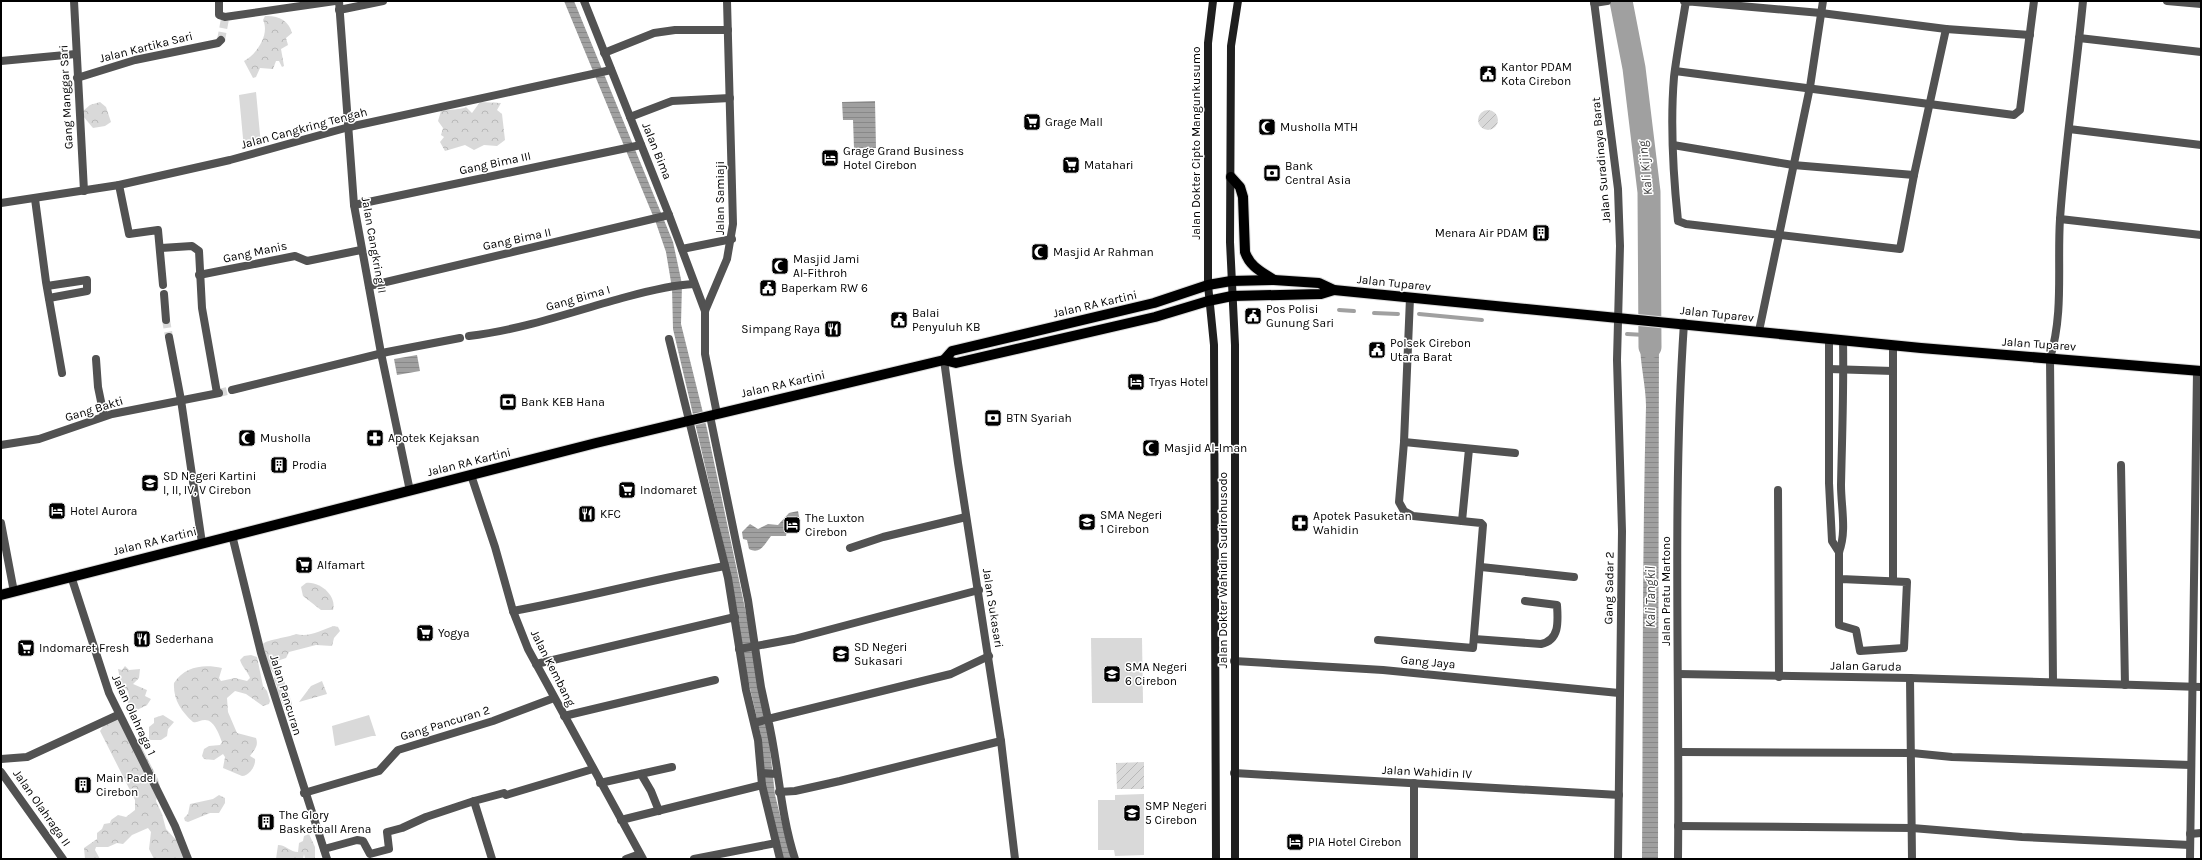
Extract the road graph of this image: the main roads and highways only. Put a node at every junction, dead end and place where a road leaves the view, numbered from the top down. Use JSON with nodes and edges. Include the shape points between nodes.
{"nodes":[{"id":1,"x":1213,"y":1,"type":"edge"},
{"id":2,"x":1232,"y":1,"type":"edge"},
{"id":3,"x":1238,"y":1,"type":"edge"},
{"id":4,"x":1230,"y":177,"type":"junction"},
{"id":5,"x":1274,"y":280,"type":"junction"},
{"id":6,"x":1231,"y":281,"type":"junction"},
{"id":7,"x":1208,"y":285,"type":"junction"},
{"id":8,"x":1334,"y":290,"type":"junction"},
{"id":9,"x":1232,"y":296,"type":"junction"},
{"id":10,"x":1208,"y":301,"type":"junction"},
{"id":11,"x":944,"y":360,"type":"junction"},
{"id":12,"x":2199,"y":371,"type":"edge"},
{"id":13,"x":1,"y":595,"type":"edge"},
{"id":14,"x":1216,"y":859,"type":"edge"},
{"id":15,"x":1235,"y":859,"type":"edge"}],
"edges":[{"from":1,"to":7,"type":"main road","name":"Jalan Dokter Cipto Mangunkusumo","via":[[1208,43]]},
{"from":2,"to":3,"type":"main road"},
{"from":3,"to":4,"type":"main road","via":[[1231,46]]},
{"from":4,"to":5,"type":"main road","via":[[1240,187],[1244,198],[1245,252],[1248,260]]},
{"from":4,"to":6,"type":"main road"},
{"from":5,"to":6,"type":"main road","name":"Jalan Tuparev"},
{"from":5,"to":8,"type":"main road","name":"Jalan Tuparev","via":[[1319,283]]},
{"from":6,"to":7,"type":"main road","name":"Jalan RA Kartini"},
{"from":6,"to":9,"type":"main road","name":"Jalan Dokter Wahidin Sudirohusodo"},
{"from":7,"to":10,"type":"main road","name":"Jalan Dokter Wahidin Sudirohusodo"},
{"from":7,"to":11,"type":"main road","name":"Jalan RA Kartini","via":[[1154,303],[952,351]]},
{"from":8,"to":9,"type":"main road","name":"Jalan RA Kartini","via":[[1321,294]]},
{"from":8,"to":12,"type":"main road","name":"Jalan Tuparev","via":[[1893,346]]},
{"from":9,"to":10,"type":"main road","name":"Jalan RA Kartini"},
{"from":9,"to":15,"type":"main road","name":"Jalan Dokter Wahidin Sudirohusodo","via":[[1235,353]]},
{"from":10,"to":11,"type":"main road","name":"Jalan RA Kartini","via":[[1155,317],[956,363]]},
{"from":10,"to":14,"type":"main road","name":"Jalan Dokter Wahidin Sudirohusodo","via":[[1214,345]]},
{"from":11,"to":13,"type":"main road","name":"Jalan RA Kartini","via":[[410,490]]}]}
